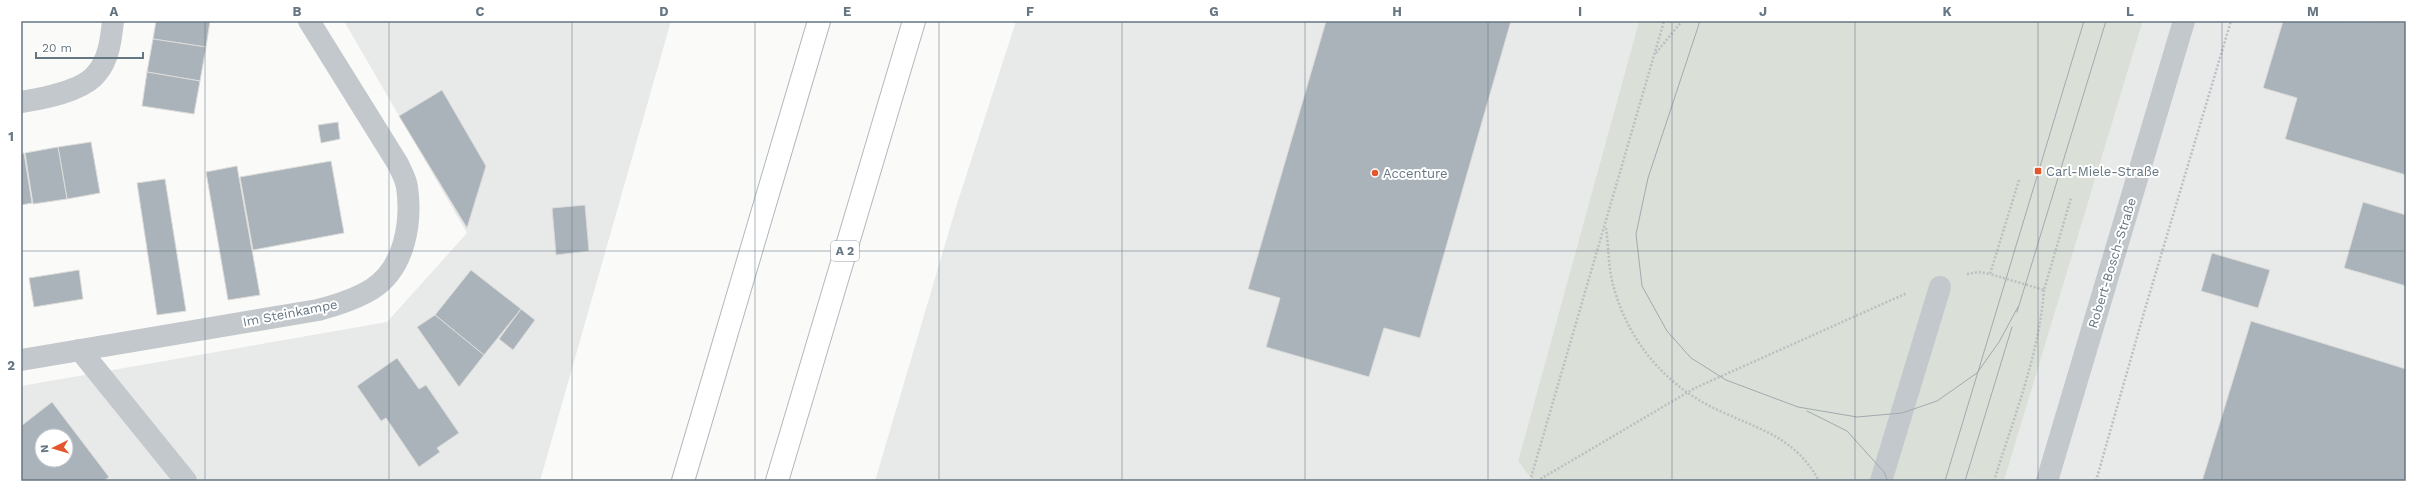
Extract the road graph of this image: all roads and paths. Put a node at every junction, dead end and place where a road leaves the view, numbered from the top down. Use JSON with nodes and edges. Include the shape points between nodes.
{"nodes":[{"id":1,"x":113,"y":21,"type":"edge"},
{"id":2,"x":309,"y":21,"type":"edge"},
{"id":3,"x":808,"y":21,"type":"edge"},
{"id":4,"x":819,"y":21,"type":"edge"},
{"id":5,"x":914,"y":21,"type":"edge"},
{"id":6,"x":1664,"y":21,"type":"edge"},
{"id":7,"x":1682,"y":21,"type":"edge"},
{"id":8,"x":2184,"y":21,"type":"edge"},
{"id":9,"x":2231,"y":21,"type":"edge"},
{"id":10,"x":1655,"y":55,"type":"junction"},
{"id":11,"x":21,"y":102,"type":"edge"},
{"id":12,"x":789,"y":124,"type":"junction"},
{"id":13,"x":2019,"y":180,"type":"dead end"},
{"id":14,"x":2071,"y":198,"type":"dead end"},
{"id":15,"x":1606,"y":225,"type":"junction"},
{"id":16,"x":1968,"y":273,"type":"dead end"},
{"id":17,"x":1962,"y":275,"type":"dead end"},
{"id":18,"x":1940,"y":287,"type":"dead end"},
{"id":19,"x":1914,"y":290,"type":"dead end"},
{"id":20,"x":2044,"y":290,"type":"junction"},
{"id":21,"x":80,"y":350,"type":"junction"},
{"id":22,"x":21,"y":360,"type":"edge"},
{"id":23,"x":186,"y":481,"type":"edge"},
{"id":24,"x":683,"y":481,"type":"edge"},
{"id":25,"x":777,"y":481,"type":"edge"},
{"id":26,"x":1530,"y":481,"type":"edge"},
{"id":27,"x":1537,"y":481,"type":"edge"},
{"id":28,"x":1819,"y":481,"type":"edge"},
{"id":29,"x":1881,"y":481,"type":"edge"},
{"id":30,"x":1994,"y":481,"type":"edge"},
{"id":31,"x":2047,"y":481,"type":"edge"},
{"id":32,"x":2096,"y":481,"type":"edge"}],
"edges":[{"from":1,"to":11,"type":"street","via":[[109,48],[97,74],[77,88]]},
{"from":2,"to":21,"type":"street","name":"Im Steinkampe","via":[[398,164],[407,186],[407,227],[404,246],[389,272],[373,288],[348,301],[318,310]]},
{"from":3,"to":12,"type":"highway"},
{"from":4,"to":12,"type":"highway"},
{"from":5,"to":25,"type":"highway","number":"A 2"},
{"from":6,"to":10,"type":"path"},
{"from":7,"to":10,"type":"path"},
{"from":8,"to":31,"type":"street","name":"Robert-Bosch-Straße"},
{"from":9,"to":32,"type":"path"},
{"from":10,"to":15,"type":"path"},
{"from":12,"to":24,"type":"highway"},
{"from":13,"to":20,"type":"path","via":[[1990,274]]},
{"from":14,"to":20,"type":"path"},
{"from":15,"to":26,"type":"path"},
{"from":15,"to":28,"type":"path","via":[[1613,288],[1630,328],[1655,366],[1689,394],[1718,411],[1773,433],[1798,451]]},
{"from":16,"to":17,"type":"path"},
{"from":18,"to":29,"type":"street"},
{"from":19,"to":27,"type":"path","via":[[1695,388]]},
{"from":20,"to":30,"type":"path","via":[[2039,331],[2029,370]]},
{"from":21,"to":22,"type":"street","name":"Im Steinkampe"},
{"from":21,"to":23,"type":"street"}]}
